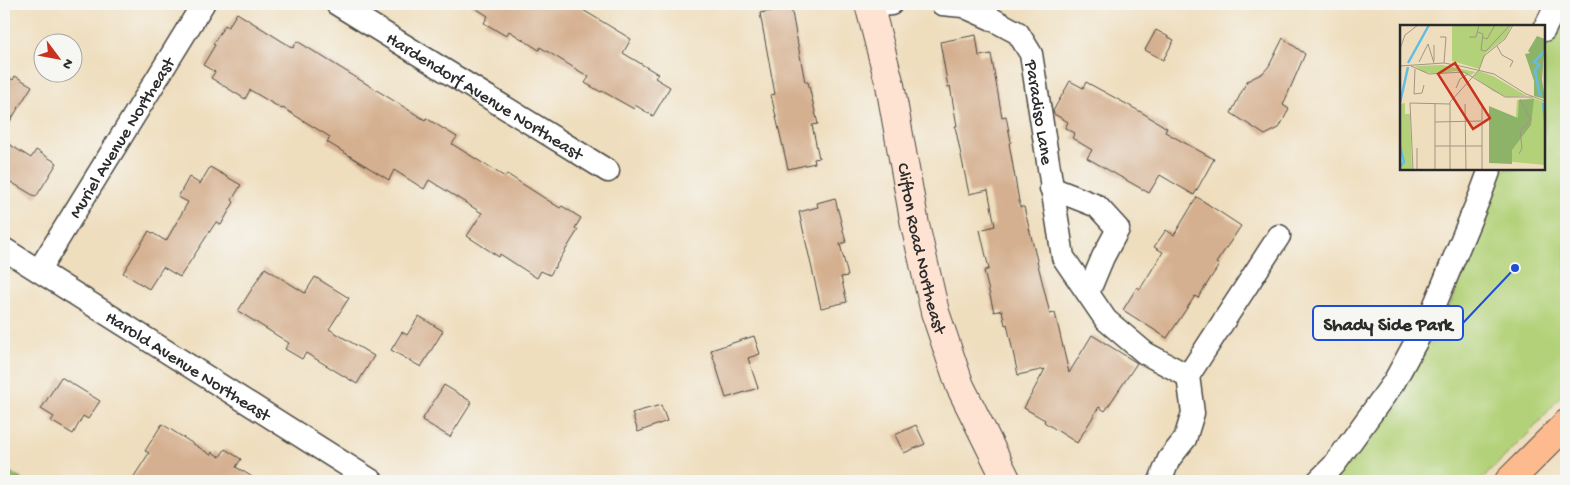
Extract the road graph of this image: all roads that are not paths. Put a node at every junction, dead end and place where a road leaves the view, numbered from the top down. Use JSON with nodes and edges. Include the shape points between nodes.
{"nodes":[{"id":1,"x":203,"y":4,"type":"edge"},
{"id":2,"x":337,"y":4,"type":"edge"},
{"id":3,"x":877,"y":4,"type":"edge"},
{"id":4,"x":1558,"y":4,"type":"edge"},
{"id":5,"x":957,"y":5,"type":"edge"},
{"id":6,"x":1545,"y":28,"type":"edge"},
{"id":7,"x":1490,"y":170,"type":"edge"},
{"id":8,"x":608,"y":171,"type":"dead end"},
{"id":9,"x":1052,"y":188,"type":"junction"},
{"id":10,"x":1279,"y":236,"type":"dead end"},
{"id":11,"x":4,"y":249,"type":"edge"},
{"id":12,"x":39,"y":270,"type":"junction"},
{"id":13,"x":1088,"y":293,"type":"junction"},
{"id":14,"x":1188,"y":376,"type":"junction"},
{"id":15,"x":1566,"y":424,"type":"edge"},
{"id":16,"x":372,"y":481,"type":"edge"},
{"id":17,"x":1007,"y":481,"type":"edge"},
{"id":18,"x":1160,"y":481,"type":"edge"},
{"id":19,"x":1318,"y":481,"type":"edge"},
{"id":20,"x":1509,"y":481,"type":"edge"}],
"edges":[{"from":1,"to":12,"type":"street","name":"Muriel Avenue Northeast"},
{"from":2,"to":8,"type":"street","name":"Hardendorf Avenue Northeast"},
{"from":3,"to":17,"type":"street","name":"Clifton Road Northeast","via":[[915,225],[935,312],[960,386]]},
{"from":4,"to":6,"type":"street"},
{"from":5,"to":9,"type":"street","name":"Paradiso Lane","via":[[1018,33],[1031,54]]},
{"from":7,"to":19,"type":"street","via":[[1431,314],[1394,382],[1334,466]]},
{"from":9,"to":13,"type":"street","name":"Paradiso Lane","via":[[1063,257]]},
{"from":9,"to":13,"type":"street","via":[[1097,206],[1118,229]]},
{"from":10,"to":14,"type":"street"},
{"from":11,"to":12,"type":"street","name":"Harold Avenue Northeast"},
{"from":12,"to":16,"type":"street","name":"Harold Avenue Northeast"},
{"from":13,"to":14,"type":"street","name":"Paradiso Lane","via":[[1106,320],[1145,354]]},
{"from":14,"to":18,"type":"street","via":[[1193,413],[1185,439],[1169,459]]},
{"from":15,"to":20,"type":"highway"}]}
